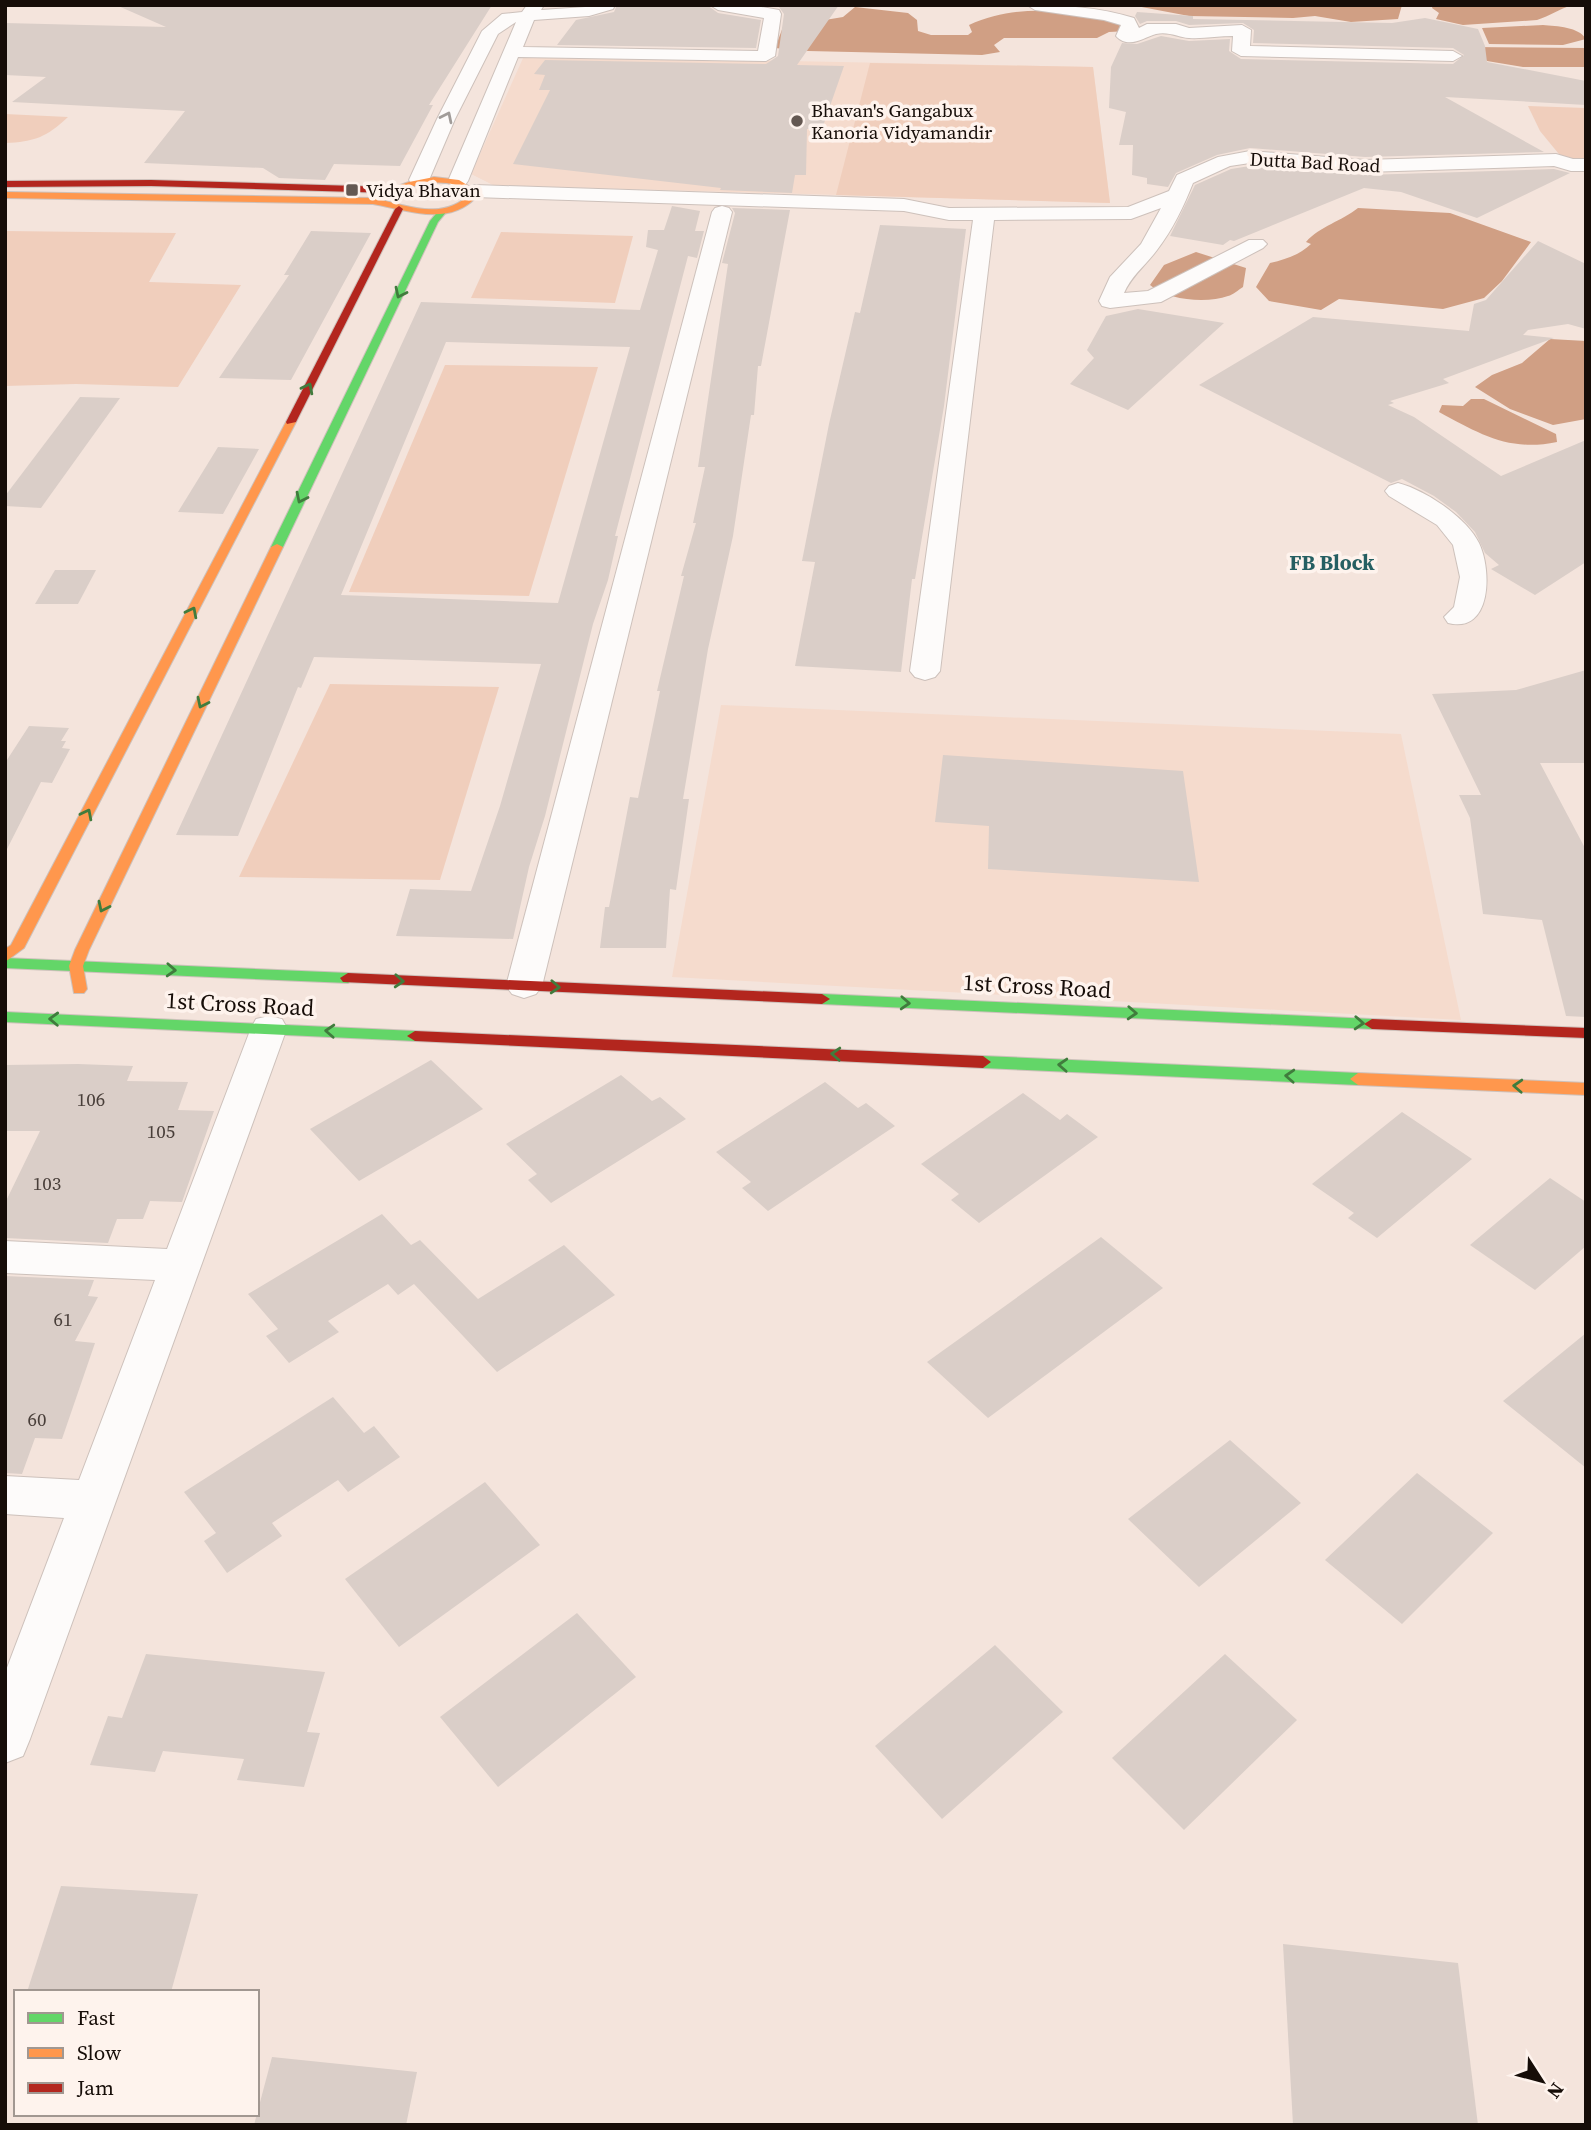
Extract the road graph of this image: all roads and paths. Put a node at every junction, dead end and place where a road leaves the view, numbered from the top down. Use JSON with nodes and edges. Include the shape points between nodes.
{"nodes":[{"id":1,"x":607,"y":5,"type":"edge"},
{"id":2,"x":718,"y":5,"type":"edge"},
{"id":3,"x":1034,"y":5,"type":"edge"},
{"id":4,"x":532,"y":11,"type":"edge"},
{"id":5,"x":514,"y":52,"type":"junction"},
{"id":6,"x":1453,"y":56,"type":"dead end"},
{"id":7,"x":1586,"y":165,"type":"edge"},
{"id":8,"x":419,"y":180,"type":"junction"},
{"id":9,"x":5,"y":184,"type":"edge"},
{"id":10,"x":466,"y":192,"type":"junction"},
{"id":11,"x":5,"y":195,"type":"edge"},
{"id":12,"x":1178,"y":195,"type":"junction"},
{"id":13,"x":393,"y":200,"type":"junction"},
{"id":14,"x":443,"y":211,"type":"junction"},
{"id":15,"x":722,"y":212,"type":"junction"},
{"id":16,"x":949,"y":214,"type":"junction"},
{"id":17,"x":984,"y":215,"type":"junction"},
{"id":18,"x":1256,"y":244,"type":"dead end"},
{"id":19,"x":399,"y":252,"type":"junction"},
{"id":20,"x":291,"y":421,"type":"junction"},
{"id":21,"x":338,"y":421,"type":"junction"},
{"id":22,"x":1398,"y":491,"type":"dead end"},
{"id":23,"x":1458,"y":617,"type":"dead end"},
{"id":24,"x":925,"y":671,"type":"dead end"},
{"id":25,"x":5,"y":957,"type":"edge"},
{"id":26,"x":5,"y":963,"type":"edge"},
{"id":27,"x":76,"y":966,"type":"junction"},
{"id":28,"x":524,"y":986,"type":"junction"},
{"id":29,"x":5,"y":1017,"type":"edge"},
{"id":30,"x":83,"y":1020,"type":"junction"},
{"id":31,"x":269,"y":1028,"type":"junction"},
{"id":32,"x":1586,"y":1034,"type":"edge"},
{"id":33,"x":1586,"y":1089,"type":"edge"},
{"id":34,"x":5,"y":1257,"type":"edge"},
{"id":35,"x":181,"y":1266,"type":"junction"},
{"id":36,"x":5,"y":1495,"type":"edge"},
{"id":37,"x":94,"y":1501,"type":"junction"},
{"id":38,"x":5,"y":1739,"type":"edge"}],
"edges":[{"from":1,"to":4,"type":"street","via":[[589,11]]},
{"from":2,"to":5,"type":"street","via":[[773,15],[766,55]]},
{"from":3,"to":6,"type":"street","via":[[1128,22],[1132,30],[1125,36],[1141,36],[1147,29],[1188,33],[1242,30],[1241,51]]},
{"from":4,"to":5,"type":"street"},
{"from":8,"to":4,"type":"street","one_way":true,"via":[[491,31],[508,18]]},
{"from":5,"to":10,"type":"street"},
{"from":7,"to":12,"type":"street","name":"Dutta Bad Road","via":[[1556,160],[1365,166],[1250,157],[1225,161],[1184,179]]},
{"from":8,"to":10,"type":"street"},
{"from":8,"to":13,"type":"street"},
{"from":9,"to":13,"type":"street","via":[[151,183]]},
{"from":10,"to":14,"type":"street"},
{"from":10,"to":15,"type":"street"},
{"from":10,"to":16,"type":"street","via":[[904,205]]},
{"from":11,"to":13,"type":"street"},
{"from":12,"to":17,"type":"street","via":[[1131,213]]},
{"from":12,"to":18,"type":"street","name":"Dutta Bad Road","via":[[1149,247],[1116,281],[1110,301],[1153,297]]},
{"from":13,"to":14,"type":"street","via":[[422,213]]},
{"from":13,"to":19,"type":"street"},
{"from":14,"to":19,"type":"street"},
{"from":15,"to":16,"type":"street","via":[[918,220]]},
{"from":15,"to":28,"type":"street"},
{"from":16,"to":17,"type":"street"},
{"from":17,"to":24,"type":"street"},
{"from":20,"to":19,"type":"street","one_way":true},
{"from":19,"to":21,"type":"street","one_way":true},
{"from":20,"to":21,"type":"street"},
{"from":25,"to":20,"type":"street","one_way":true,"via":[[17,948]]},
{"from":21,"to":27,"type":"street","one_way":true},
{"from":22,"to":23,"type":"street","via":[[1446,519],[1466,544],[1474,577],[1467,611]]},
{"from":26,"to":27,"type":"street","name":"1st Cross Road"},
{"from":27,"to":28,"type":"street","name":"1st Cross Road","one_way":true},
{"from":27,"to":30,"type":"street"},
{"from":28,"to":32,"type":"street","name":"1st Cross Road","one_way":true,"via":[[1231,1025]]},
{"from":30,"to":29,"type":"street","name":"1st Cross Road","one_way":true},
{"from":30,"to":31,"type":"street","name":"1st Cross Road"},
{"from":33,"to":31,"type":"street","name":"1st Cross Road","one_way":true,"via":[[1235,1066]]},
{"from":31,"to":35,"type":"street"},
{"from":34,"to":35,"type":"street"},
{"from":35,"to":37,"type":"street"},
{"from":36,"to":37,"type":"street"},
{"from":37,"to":38,"type":"street"}]}
